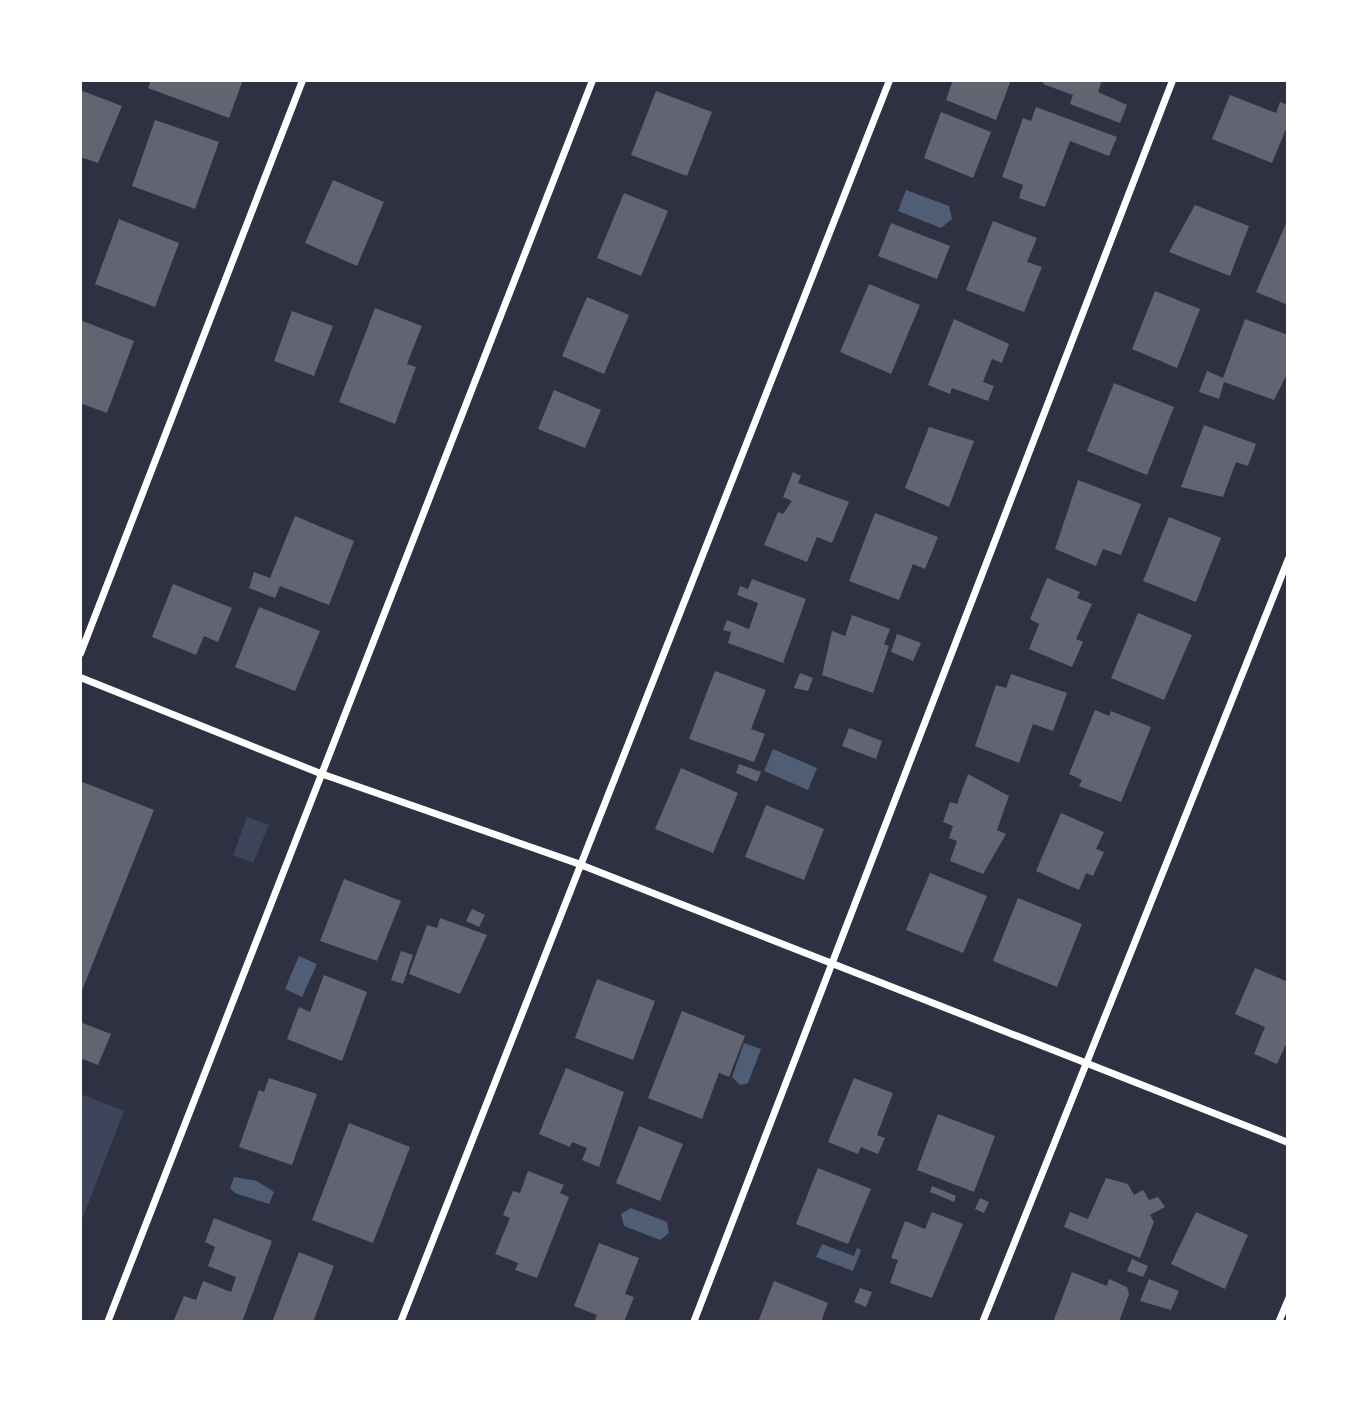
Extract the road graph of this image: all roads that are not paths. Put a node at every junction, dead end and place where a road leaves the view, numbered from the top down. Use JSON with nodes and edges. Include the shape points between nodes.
{"nodes":[{"id":1,"x":302,"y":80,"type":"edge"},
{"id":2,"x":592,"y":80,"type":"edge"},
{"id":3,"x":889,"y":80,"type":"edge"},
{"id":4,"x":1172,"y":80,"type":"edge"},
{"id":5,"x":1287,"y":558,"type":"edge"},
{"id":6,"x":80,"y":653,"type":"edge"},
{"id":7,"x":80,"y":677,"type":"edge"},
{"id":8,"x":323,"y":774,"type":"junction"},
{"id":9,"x":578,"y":863,"type":"junction"},
{"id":10,"x":834,"y":963,"type":"junction"},
{"id":11,"x":1085,"y":1062,"type":"junction"},
{"id":12,"x":1287,"y":1142,"type":"edge"},
{"id":13,"x":1287,"y":1298,"type":"edge"},
{"id":14,"x":107,"y":1321,"type":"edge"},
{"id":15,"x":400,"y":1321,"type":"edge"},
{"id":16,"x":693,"y":1321,"type":"edge"},
{"id":17,"x":982,"y":1321,"type":"edge"},
{"id":18,"x":1278,"y":1321,"type":"edge"}],
"edges":[{"from":1,"to":6,"type":"street"},
{"from":2,"to":8,"type":"street"},
{"from":3,"to":9,"type":"street"},
{"from":4,"to":10,"type":"street"},
{"from":5,"to":11,"type":"street"},
{"from":7,"to":8,"type":"street"},
{"from":8,"to":9,"type":"street"},
{"from":8,"to":14,"type":"street"},
{"from":9,"to":10,"type":"street"},
{"from":9,"to":15,"type":"street"},
{"from":10,"to":11,"type":"street"},
{"from":10,"to":16,"type":"street"},
{"from":11,"to":12,"type":"street"},
{"from":11,"to":17,"type":"street"},
{"from":13,"to":18,"type":"street"}]}
